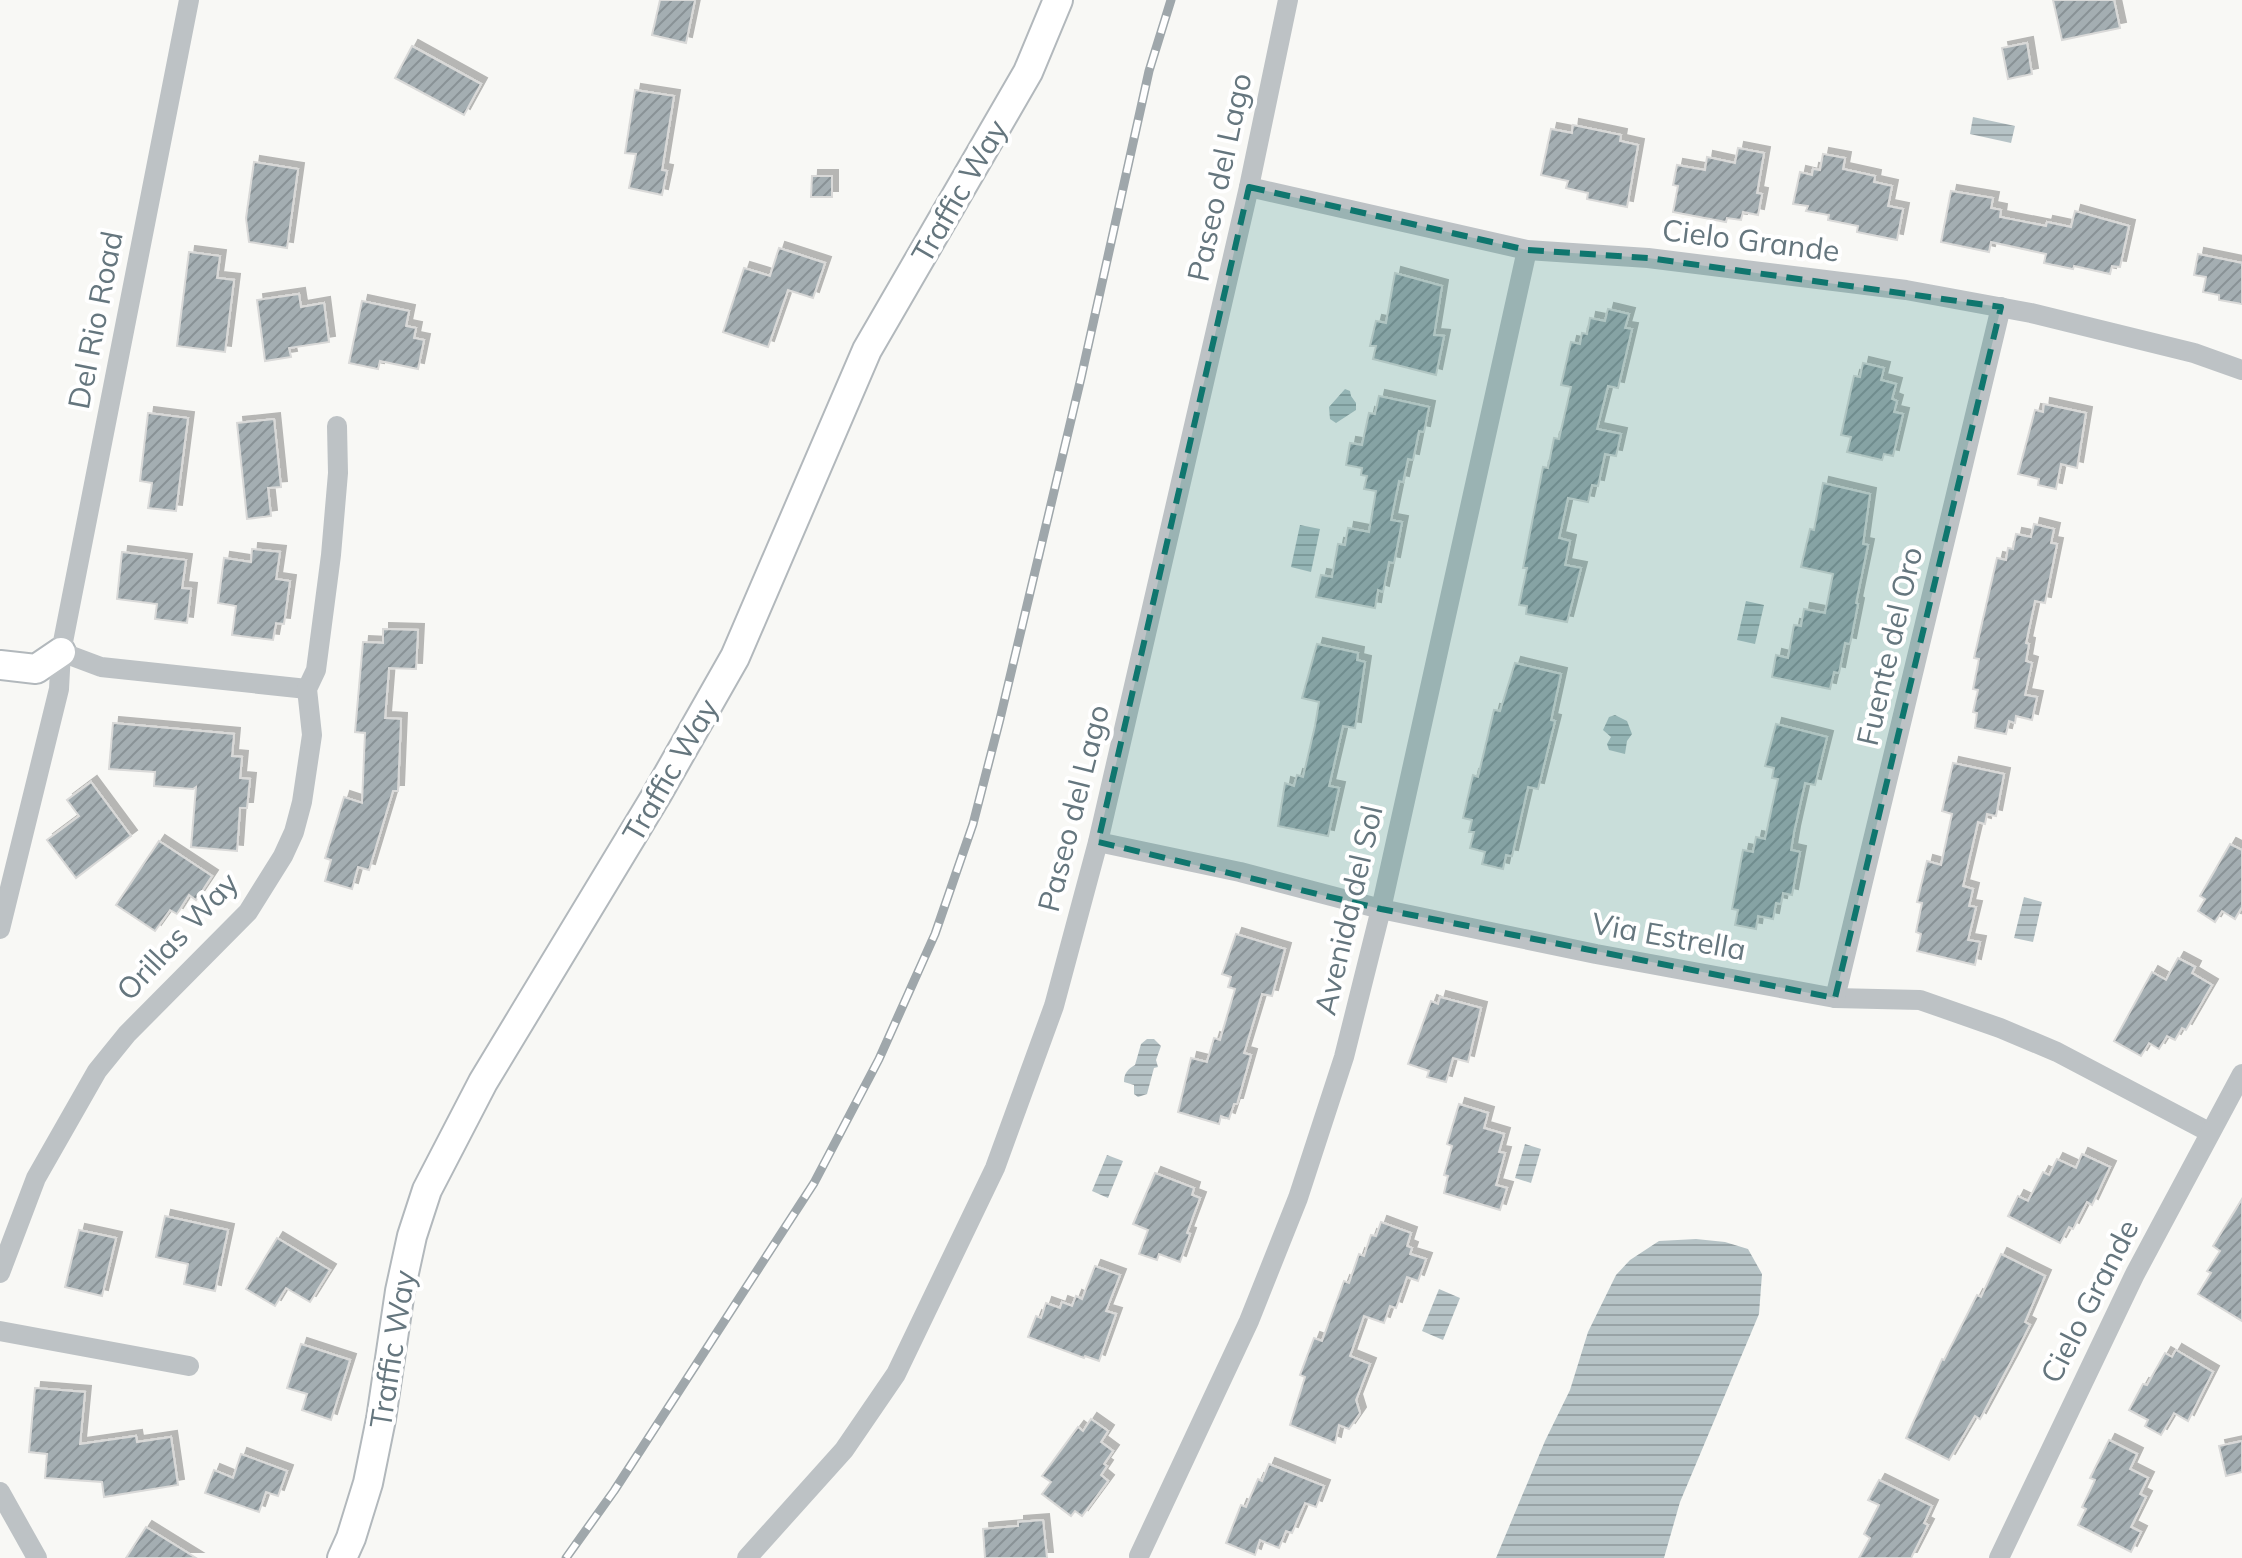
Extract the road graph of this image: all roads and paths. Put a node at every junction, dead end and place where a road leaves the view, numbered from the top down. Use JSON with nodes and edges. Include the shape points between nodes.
{"nodes":[{"id":1,"x":189,"y":0,"type":"edge"},
{"id":2,"x":1058,"y":0,"type":"edge"},
{"id":3,"x":1288,"y":0,"type":"edge"},
{"id":4,"x":1249,"y":187,"type":"junction"},
{"id":5,"x":1527,"y":250,"type":"junction"},
{"id":6,"x":2001,"y":307,"type":"junction"},
{"id":7,"x":2242,"y":370,"type":"edge"},
{"id":8,"x":337,"y":426,"type":"dead end"},
{"id":9,"x":61,"y":652,"type":"junction"},
{"id":10,"x":0,"y":665,"type":"edge"},
{"id":11,"x":307,"y":689,"type":"junction"},
{"id":12,"x":1098,"y":842,"type":"junction"},
{"id":13,"x":1381,"y":909,"type":"junction"},
{"id":14,"x":0,"y":929,"type":"edge"},
{"id":15,"x":1835,"y":998,"type":"junction"},
{"id":16,"x":2242,"y":1074,"type":"edge"},
{"id":17,"x":2209,"y":1132,"type":"junction"},
{"id":18,"x":0,"y":1273,"type":"edge"},
{"id":19,"x":0,"y":1331,"type":"edge"},
{"id":20,"x":189,"y":1366,"type":"dead end"},
{"id":21,"x":0,"y":1492,"type":"edge"},
{"id":22,"x":1139,"y":1556,"type":"dead end"},
{"id":23,"x":37,"y":1558,"type":"edge"},
{"id":24,"x":342,"y":1558,"type":"edge"},
{"id":25,"x":747,"y":1558,"type":"edge"},
{"id":26,"x":1999,"y":1558,"type":"edge"}],
"edges":[{"from":1,"to":9,"type":"street","name":"Del Rio Road"},
{"from":2,"to":24,"type":"street","name":"Traffic Way","via":[[1028,72],[867,350],[735,657],[483,1082],[427,1190],[400,1291],[368,1483]]},
{"from":3,"to":4,"type":"street","name":"Paseo del Lago"},
{"from":4,"to":5,"type":"street","name":"Cielo Grande"},
{"from":4,"to":12,"type":"street","name":"Paseo del Lago"},
{"from":5,"to":6,"type":"street","name":"Cielo Grande","via":[[1663,259]]},
{"from":5,"to":13,"type":"street","name":"Avenida del Sol"},
{"from":6,"to":7,"type":"street","name":"Cielo Grande","via":[[2194,353]]},
{"from":6,"to":15,"type":"street","name":"Fuente del Oro"},
{"from":8,"to":11,"type":"street","name":"Orillas Way","via":[[331,555],[316,670]]},
{"from":9,"to":10,"type":"street","via":[[36,669]]},
{"from":9,"to":11,"type":"street","via":[[101,667]]},
{"from":9,"to":14,"type":"street","name":"Del Rio Road","via":[[59,689]]},
{"from":11,"to":18,"type":"street","name":"Orillas Way","via":[[312,735],[294,832],[283,856],[248,912],[97,1071],[36,1178]]},
{"from":12,"to":13,"type":"street","name":"Via Estrella"},
{"from":12,"to":25,"type":"street","name":"Paseo del Lago","via":[[1054,1006],[995,1168],[896,1374],[844,1450]]},
{"from":13,"to":15,"type":"street","name":"Via Estrella"},
{"from":13,"to":22,"type":"street","name":"Avenida del Sol","via":[[1344,1057],[1298,1198],[1249,1321]]},
{"from":15,"to":17,"type":"street","name":"Via Estrella","via":[[1920,1000],[2000,1028]]},
{"from":16,"to":17,"type":"street","name":"Cielo Grande"},
{"from":17,"to":26,"type":"street","name":"Cielo Grande"},
{"from":19,"to":20,"type":"street"},
{"from":21,"to":23,"type":"street"}]}
